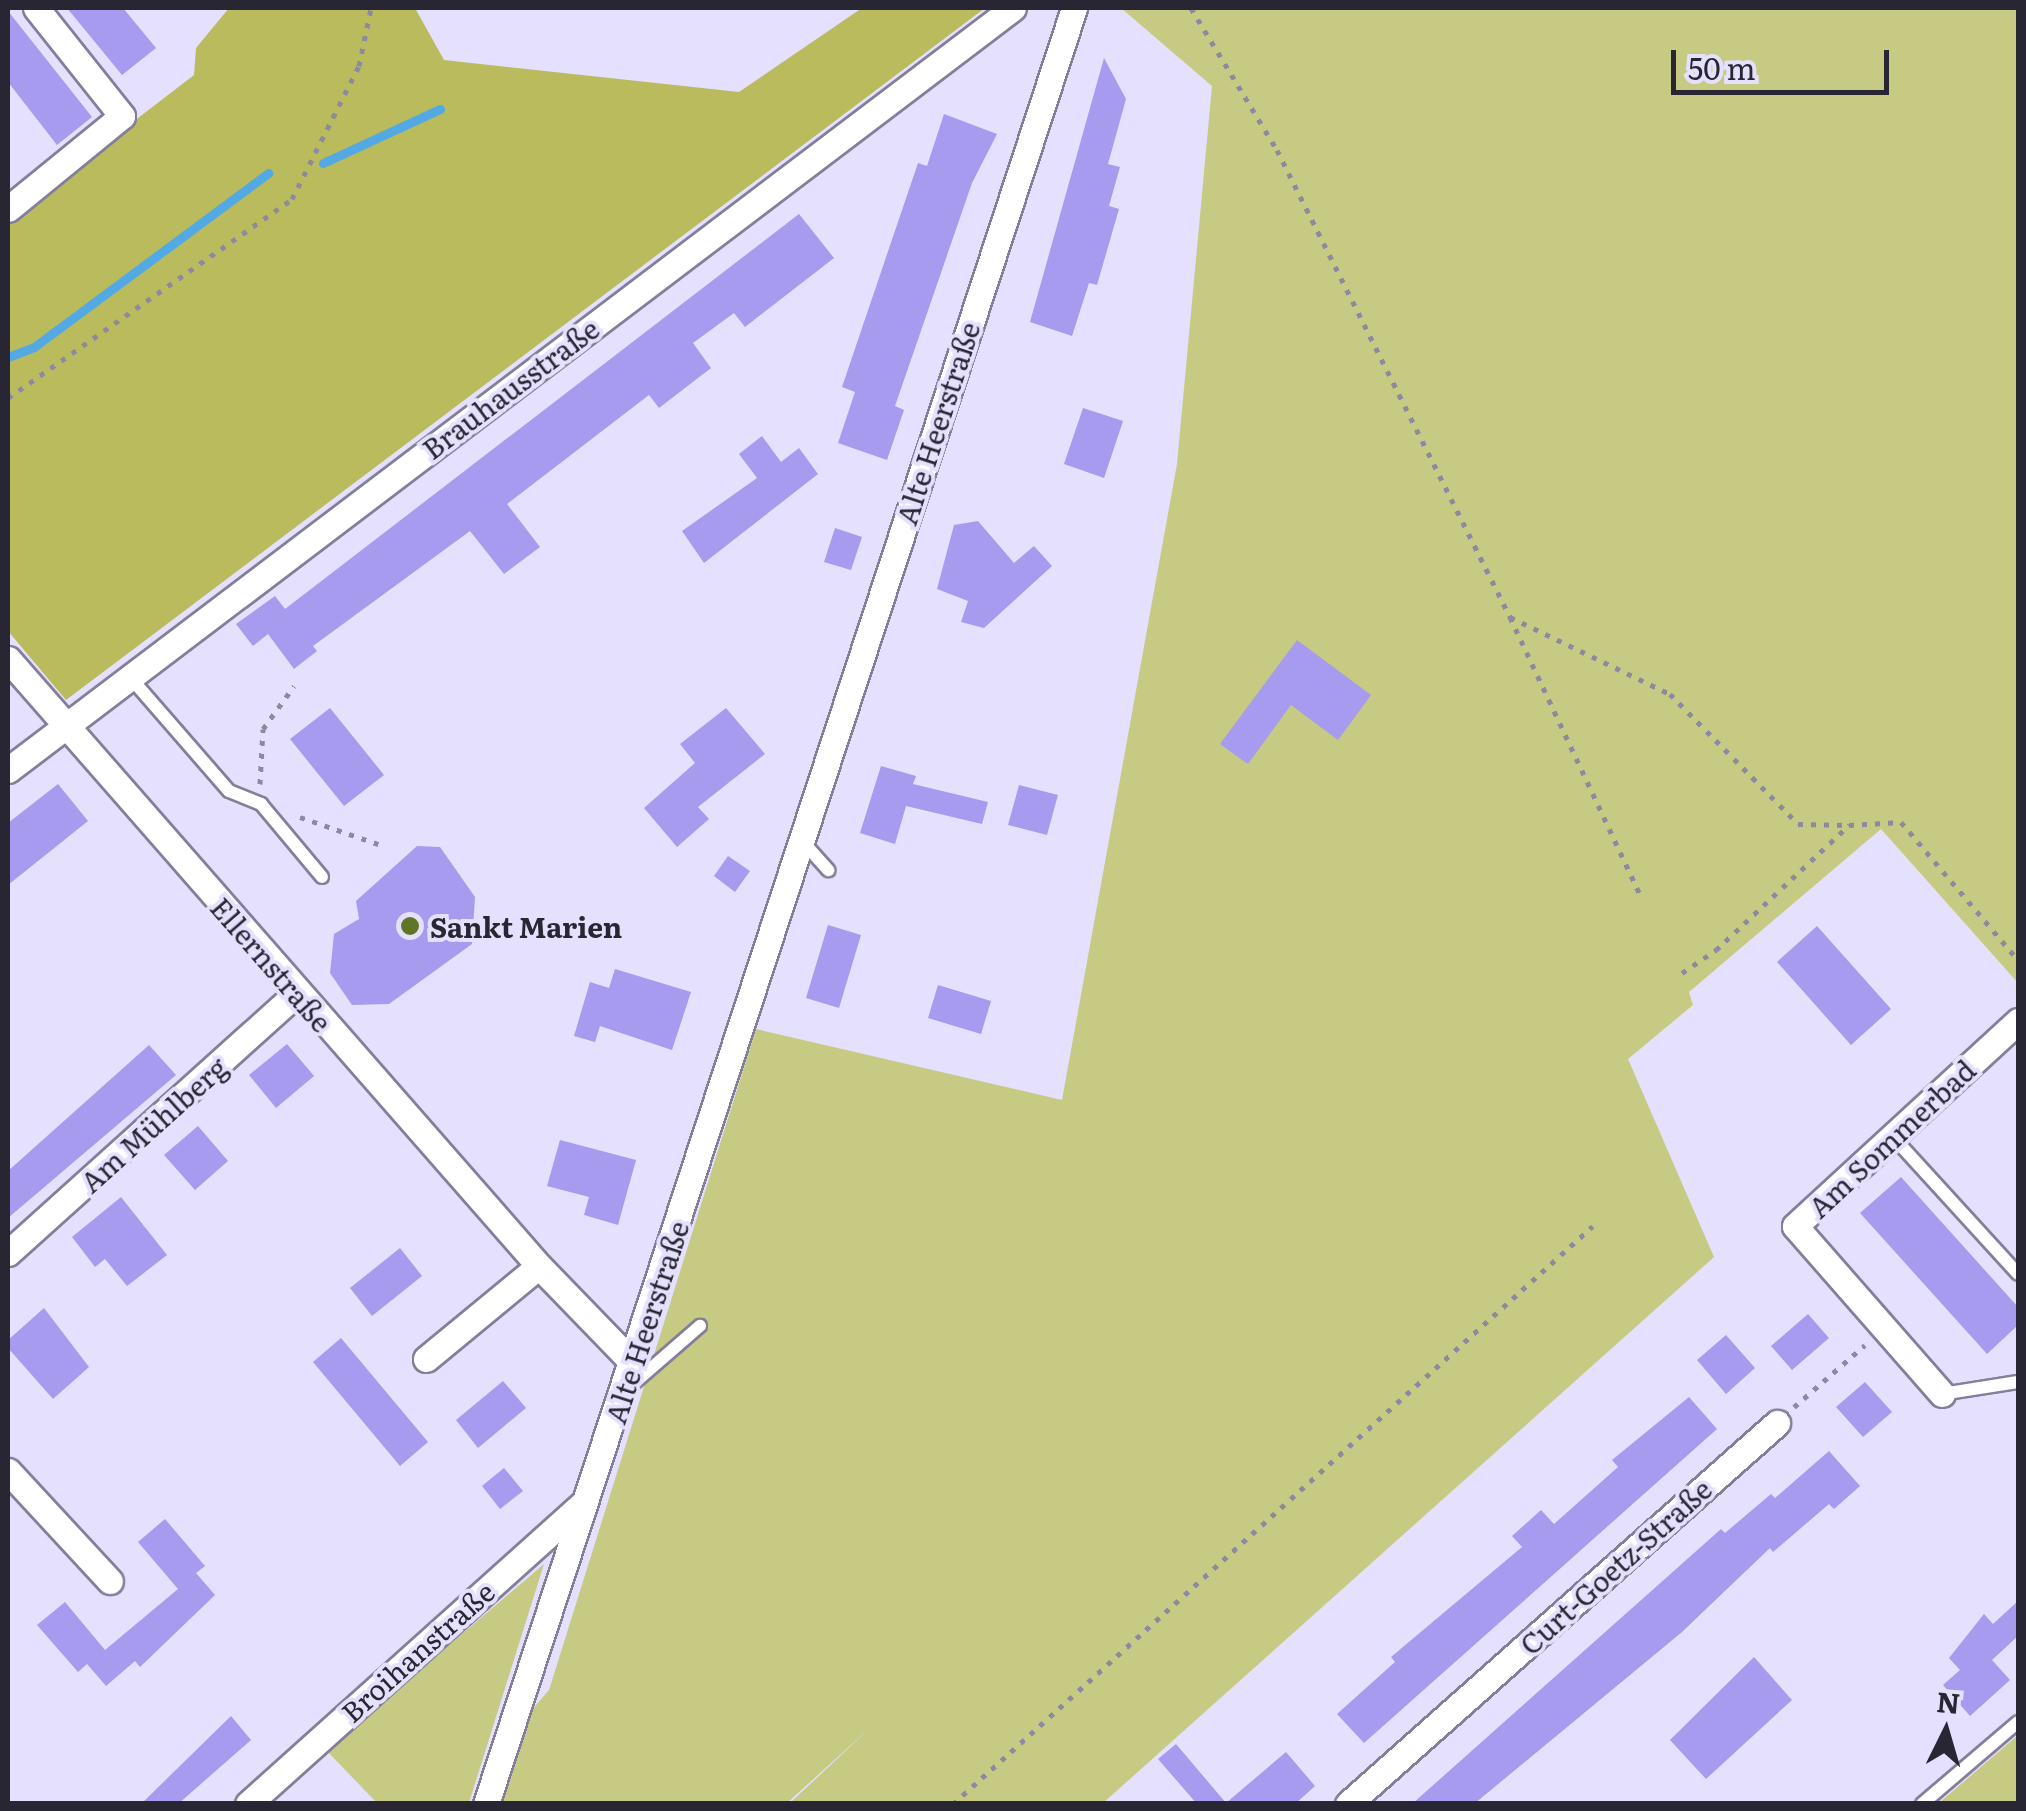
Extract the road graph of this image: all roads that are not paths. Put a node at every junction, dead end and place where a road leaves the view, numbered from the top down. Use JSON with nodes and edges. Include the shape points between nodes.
{"nodes":[{"id":1,"x":36,"y":8,"type":"edge"},
{"id":2,"x":1014,"y":8,"type":"edge"},
{"id":3,"x":1074,"y":8,"type":"edge"},
{"id":4,"x":8,"y":209,"type":"edge"},
{"id":5,"x":8,"y":659,"type":"edge"},
{"id":6,"x":129,"y":676,"type":"junction"},
{"id":7,"x":66,"y":726,"type":"junction"},
{"id":8,"x":8,"y":770,"type":"edge"},
{"id":9,"x":800,"y":838,"type":"junction"},
{"id":10,"x":828,"y":870,"type":"dead end"},
{"id":11,"x":322,"y":877,"type":"dead end"},
{"id":12,"x":297,"y":993,"type":"junction"},
{"id":13,"x":2018,"y":1021,"type":"edge"},
{"id":14,"x":1892,"y":1138,"type":"junction"},
{"id":15,"x":8,"y":1253,"type":"edge"},
{"id":16,"x":539,"y":1266,"type":"junction"},
{"id":17,"x":2018,"y":1274,"type":"edge"},
{"id":18,"x":700,"y":1326,"type":"dead end"},
{"id":19,"x":426,"y":1359,"type":"dead end"},
{"id":20,"x":632,"y":1363,"type":"junction"},
{"id":21,"x":2018,"y":1382,"type":"edge"},
{"id":22,"x":623,"y":1392,"type":"junction"},
{"id":23,"x":1942,"y":1394,"type":"joint"},
{"id":24,"x":1777,"y":1422,"type":"road end"},
{"id":25,"x":8,"y":1470,"type":"edge"},
{"id":26,"x":587,"y":1499,"type":"junction"},
{"id":27,"x":110,"y":1580,"type":"dead end"},
{"id":28,"x":2018,"y":1722,"type":"edge"},
{"id":29,"x":248,"y":1804,"type":"edge"},
{"id":30,"x":486,"y":1804,"type":"edge"},
{"id":31,"x":1348,"y":1804,"type":"edge"},
{"id":32,"x":1922,"y":1804,"type":"edge"}],
"edges":[{"from":1,"to":4,"type":"street","via":[[122,116]]},
{"from":2,"to":6,"type":"street","name":"Brauhausstraße"},
{"from":3,"to":9,"type":"street","name":"Alte Heerstraße"},
{"from":5,"to":7,"type":"street","name":"Ellernstraße"},
{"from":6,"to":7,"type":"street","name":"Brauhausstraße"},
{"from":6,"to":11,"type":"lane","via":[[229,791],[261,804]]},
{"from":7,"to":8,"type":"street","name":"Brauhausstraße"},
{"from":7,"to":12,"type":"street","name":"Ellernstraße"},
{"from":9,"to":10,"type":"lane"},
{"from":9,"to":20,"type":"street","name":"Alte Heerstraße"},
{"from":12,"to":15,"type":"street","name":"Am Mühlberg"},
{"from":12,"to":16,"type":"street","name":"Ellernstraße"},
{"from":13,"to":14,"type":"street","name":"Am Sommerbad"},
{"from":14,"to":17,"type":"lane"},
{"from":14,"to":23,"type":"street","name":"Am Sommerbad","via":[[1795,1226]]},
{"from":16,"to":19,"type":"street"},
{"from":16,"to":20,"type":"street","name":"Ellernstraße"},
{"from":18,"to":22,"type":"lane"},
{"from":20,"to":22,"type":"street","name":"Alte Heerstraße"},
{"from":21,"to":23,"type":"lane"},
{"from":22,"to":26,"type":"street","name":"Alte Heerstraße"},
{"from":24,"to":31,"type":"street","name":"Curt-Goetz-Straße"},
{"from":25,"to":27,"type":"street"},
{"from":26,"to":29,"type":"street","name":"Broihanstraße"},
{"from":26,"to":30,"type":"street","name":"Alte Heerstraße"},
{"from":28,"to":32,"type":"lane"}]}
